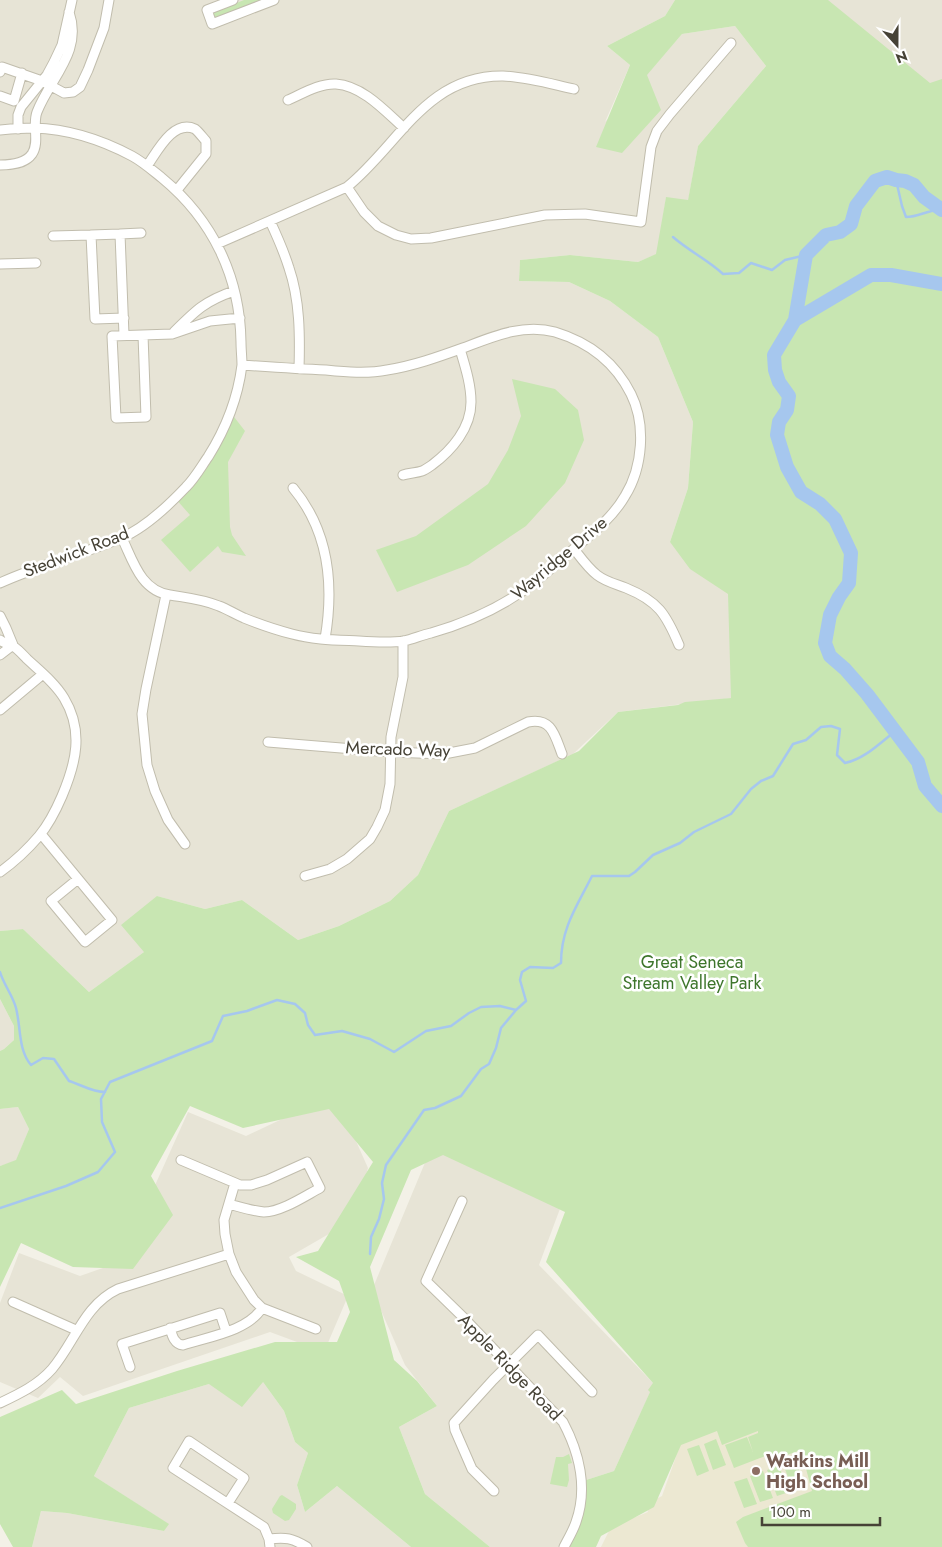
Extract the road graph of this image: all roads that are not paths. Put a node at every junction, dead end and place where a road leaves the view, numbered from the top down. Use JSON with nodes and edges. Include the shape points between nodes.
{"nodes":[{"id":1,"x":72,"y":0,"type":"edge"},
{"id":2,"x":110,"y":0,"type":"edge"},
{"id":3,"x":233,"y":0,"type":"edge"},
{"id":4,"x":274,"y":0,"type":"edge"},
{"id":5,"x":69,"y":12,"type":"junction"},
{"id":6,"x":731,"y":44,"type":"dead end"},
{"id":7,"x":0,"y":72,"type":"edge"},
{"id":8,"x":22,"y":73,"type":"junction"},
{"id":9,"x":42,"y":81,"type":"junction"},
{"id":10,"x":51,"y":86,"type":"junction"},
{"id":11,"x":574,"y":89,"type":"dead end"},
{"id":12,"x":0,"y":96,"type":"edge"},
{"id":13,"x":288,"y":100,"type":"dead end"},
{"id":14,"x":35,"y":128,"type":"junction"},
{"id":15,"x":404,"y":128,"type":"junction"},
{"id":16,"x":18,"y":129,"type":"junction"},
{"id":17,"x":0,"y":130,"type":"edge"},
{"id":18,"x":0,"y":165,"type":"edge"},
{"id":19,"x":148,"y":166,"type":"junction"},
{"id":20,"x":347,"y":187,"type":"junction"},
{"id":21,"x":177,"y":190,"type":"junction"},
{"id":22,"x":270,"y":221,"type":"junction"},
{"id":23,"x":141,"y":233,"type":"dead end"},
{"id":24,"x":120,"y":234,"type":"junction"},
{"id":25,"x":91,"y":235,"type":"junction"},
{"id":26,"x":53,"y":236,"type":"dead end"},
{"id":27,"x":218,"y":244,"type":"junction"},
{"id":28,"x":36,"y":263,"type":"dead end"},
{"id":29,"x":0,"y":264,"type":"edge"},
{"id":30,"x":234,"y":291,"type":"junction"},
{"id":31,"x":124,"y":318,"type":"junction"},
{"id":32,"x":240,"y":318,"type":"junction"},
{"id":33,"x":172,"y":334,"type":"junction"},
{"id":34,"x":124,"y":335,"type":"junction"},
{"id":35,"x":142,"y":335,"type":"junction"},
{"id":36,"x":460,"y":349,"type":"junction"},
{"id":37,"x":242,"y":365,"type":"junction"},
{"id":38,"x":299,"y":369,"type":"junction"},
{"id":39,"x":403,"y":475,"type":"dead end"},
{"id":40,"x":293,"y":488,"type":"dead end"},
{"id":41,"x":122,"y":538,"type":"junction"},
{"id":42,"x":574,"y":549,"type":"junction"},
{"id":43,"x":0,"y":583,"type":"edge"},
{"id":44,"x":166,"y":595,"type":"junction"},
{"id":45,"x":0,"y":616,"type":"edge"},
{"id":46,"x":325,"y":639,"type":"junction"},
{"id":47,"x":0,"y":640,"type":"edge"},
{"id":48,"x":404,"y":641,"type":"junction"},
{"id":49,"x":12,"y":645,"type":"junction"},
{"id":50,"x":679,"y":646,"type":"dead end"},
{"id":51,"x":0,"y":655,"type":"edge"},
{"id":52,"x":44,"y":674,"type":"junction"},
{"id":53,"x":0,"y":710,"type":"edge"},
{"id":54,"x":268,"y":742,"type":"dead end"},
{"id":55,"x":390,"y":752,"type":"junction"},
{"id":56,"x":562,"y":754,"type":"dead end"},
{"id":57,"x":41,"y":834,"type":"junction"},
{"id":58,"x":185,"y":844,"type":"dead end"},
{"id":59,"x":0,"y":872,"type":"edge"},
{"id":60,"x":305,"y":876,"type":"dead end"},
{"id":61,"x":78,"y":879,"type":"junction"},
{"id":62,"x":181,"y":1160,"type":"dead end"},
{"id":63,"x":235,"y":1183,"type":"junction"},
{"id":64,"x":462,"y":1201,"type":"dead end"},
{"id":65,"x":229,"y":1204,"type":"junction"},
{"id":66,"x":229,"y":1254,"type":"junction"},
{"id":67,"x":14,"y":1302,"type":"dead end"},
{"id":68,"x":262,"y":1308,"type":"junction"},
{"id":69,"x":170,"y":1328,"type":"junction"},
{"id":70,"x":316,"y":1329,"type":"dead end"},
{"id":71,"x":76,"y":1330,"type":"junction"},
{"id":72,"x":226,"y":1332,"type":"junction"},
{"id":73,"x":508,"y":1365,"type":"junction"},
{"id":74,"x":130,"y":1367,"type":"dead end"},
{"id":75,"x":592,"y":1392,"type":"dead end"},
{"id":76,"x":0,"y":1402,"type":"edge"},
{"id":77,"x":494,"y":1491,"type":"dead end"},
{"id":78,"x":228,"y":1503,"type":"junction"},
{"id":79,"x":270,"y":1543,"type":"edge"},
{"id":80,"x":307,"y":1547,"type":"edge"},
{"id":81,"x":564,"y":1547,"type":"edge"}],
"edges":[{"from":1,"to":5,"type":"street"},
{"from":2,"to":10,"type":"street","via":[[104,28],[80,87],[64,93]]},
{"from":3,"to":4,"type":"street","via":[[207,10],[212,24]]},
{"from":5,"to":9,"type":"street","via":[[62,45]]},
{"from":5,"to":10,"type":"street","via":[[73,26],[71,44],[64,65]]},
{"from":6,"to":20,"type":"street","via":[[657,131],[651,147],[641,222],[585,214],[545,215],[411,240],[378,226]]},
{"from":7,"to":8,"type":"street","via":[[2,67]]},
{"from":8,"to":9,"type":"street"},
{"from":8,"to":12,"type":"street","via":[[14,101]]},
{"from":9,"to":10,"type":"street"},
{"from":9,"to":16,"type":"street","via":[[21,107]]},
{"from":10,"to":14,"type":"street","via":[[37,114]]},
{"from":11,"to":15,"type":"street","via":[[504,76],[482,77],[463,82],[445,92],[422,108]]},
{"from":13,"to":15,"type":"street","via":[[335,84],[368,97]]},
{"from":14,"to":16,"type":"street","name":"Stedwick Road"},
{"from":14,"to":18,"type":"street","via":[[34,152],[28,159]]},
{"from":14,"to":19,"type":"street","name":"Stedwick Road","via":[[68,132],[100,141]]},
{"from":15,"to":20,"type":"street"},
{"from":16,"to":17,"type":"street","name":"Stedwick Road"},
{"from":19,"to":21,"type":"street","name":"Stedwick Road"},
{"from":19,"to":21,"type":"street","via":[[172,133],[186,127],[196,130],[206,141],[206,154]]},
{"from":20,"to":22,"type":"street"},
{"from":21,"to":27,"type":"street","name":"Stedwick Road","via":[[195,209]]},
{"from":22,"to":27,"type":"street"},
{"from":22,"to":38,"type":"street","via":[[294,286]]},
{"from":23,"to":24,"type":"street"},
{"from":24,"to":25,"type":"street"},
{"from":24,"to":31,"type":"street"},
{"from":25,"to":26,"type":"street"},
{"from":25,"to":31,"type":"street","via":[[96,319]]},
{"from":27,"to":30,"type":"street","name":"Stedwick Road"},
{"from":28,"to":29,"type":"street"},
{"from":30,"to":32,"type":"street","name":"Stedwick Road"},
{"from":30,"to":33,"type":"street","via":[[204,304]]},
{"from":31,"to":34,"type":"street"},
{"from":32,"to":33,"type":"street","via":[[210,321]]},
{"from":32,"to":37,"type":"street","name":"Stedwick Road"},
{"from":33,"to":35,"type":"street"},
{"from":34,"to":35,"type":"street"},
{"from":34,"to":35,"type":"street","via":[[112,336],[116,418],[146,416]]},
{"from":36,"to":38,"type":"street","name":"Wayridge Drive","via":[[412,365],[374,372]]},
{"from":36,"to":39,"type":"street","via":[[471,403],[466,424],[457,441],[439,459],[423,470]]},
{"from":36,"to":42,"type":"street","name":"Wayridge Drive","via":[[496,335],[527,328],[553,332],[579,341],[598,353],[627,386],[636,405],[641,440],[631,485],[625,498],[600,527]]},
{"from":37,"to":38,"type":"street","name":"Wayridge Drive"},
{"from":37,"to":41,"type":"street","name":"Stedwick Road","via":[[230,414],[219,440],[196,475],[153,517]]},
{"from":40,"to":46,"type":"street","via":[[315,523],[326,555],[330,598]]},
{"from":41,"to":43,"type":"street","name":"Stedwick Road"},
{"from":41,"to":44,"type":"street","name":"Wayridge Drive","via":[[147,585]]},
{"from":42,"to":48,"type":"street","name":"Wayridge Drive","via":[[537,581],[500,606],[448,628]]},
{"from":42,"to":50,"type":"street","via":[[598,575],[653,602],[670,624]]},
{"from":44,"to":46,"type":"street","name":"Wayridge Drive","via":[[200,599],[293,634]]},
{"from":44,"to":58,"type":"street","via":[[142,714],[147,765],[155,791],[168,820]]},
{"from":45,"to":49,"type":"street"},
{"from":46,"to":48,"type":"street","name":"Wayridge Drive"},
{"from":47,"to":49,"type":"street"},
{"from":48,"to":55,"type":"street","via":[[403,677]]},
{"from":49,"to":51,"type":"street"},
{"from":49,"to":52,"type":"street"},
{"from":52,"to":53,"type":"street"},
{"from":52,"to":57,"type":"street","via":[[64,698],[71,714],[76,754],[70,777]]},
{"from":54,"to":55,"type":"street","name":"Mercado Way"},
{"from":55,"to":56,"type":"street","name":"Mercado Way","via":[[457,752],[475,748],[538,720],[553,731]]},
{"from":55,"to":60,"type":"street","via":[[390,784],[385,810],[370,839],[347,860]]},
{"from":57,"to":59,"type":"street"},
{"from":57,"to":61,"type":"street"},
{"from":61,"to":61,"type":"street","via":[[112,920],[85,942],[51,901]]},
{"from":62,"to":63,"type":"street"},
{"from":63,"to":65,"type":"street"},
{"from":63,"to":65,"type":"street","via":[[251,1185],[307,1162],[320,1188],[266,1212]]},
{"from":64,"to":73,"type":"street","name":"Apple Ridge Road","via":[[426,1281]]},
{"from":65,"to":66,"type":"street","via":[[224,1220]]},
{"from":66,"to":68,"type":"street","via":[[236,1272]]},
{"from":66,"to":71,"type":"street","via":[[110,1292]]},
{"from":67,"to":71,"type":"street"},
{"from":68,"to":70,"type":"street"},
{"from":68,"to":72,"type":"street","via":[[250,1322]]},
{"from":69,"to":72,"type":"street","via":[[173,1338],[182,1345]]},
{"from":69,"to":72,"type":"street","via":[[220,1313]]},
{"from":69,"to":74,"type":"street","via":[[122,1344]]},
{"from":71,"to":76,"type":"street","via":[[50,1370],[27,1391]]},
{"from":73,"to":75,"type":"street","via":[[538,1335]]},
{"from":73,"to":77,"type":"street","via":[[454,1423],[472,1469]]},
{"from":73,"to":81,"type":"street","name":"Apple Ridge Road","via":[[563,1422],[577,1454],[581,1483],[579,1512]]},
{"from":78,"to":78,"type":"street","via":[[173,1468],[189,1441],[244,1478]]},
{"from":78,"to":79,"type":"street","via":[[264,1527]]},
{"from":79,"to":80,"type":"street","via":[[281,1537],[292,1538]]}]}
